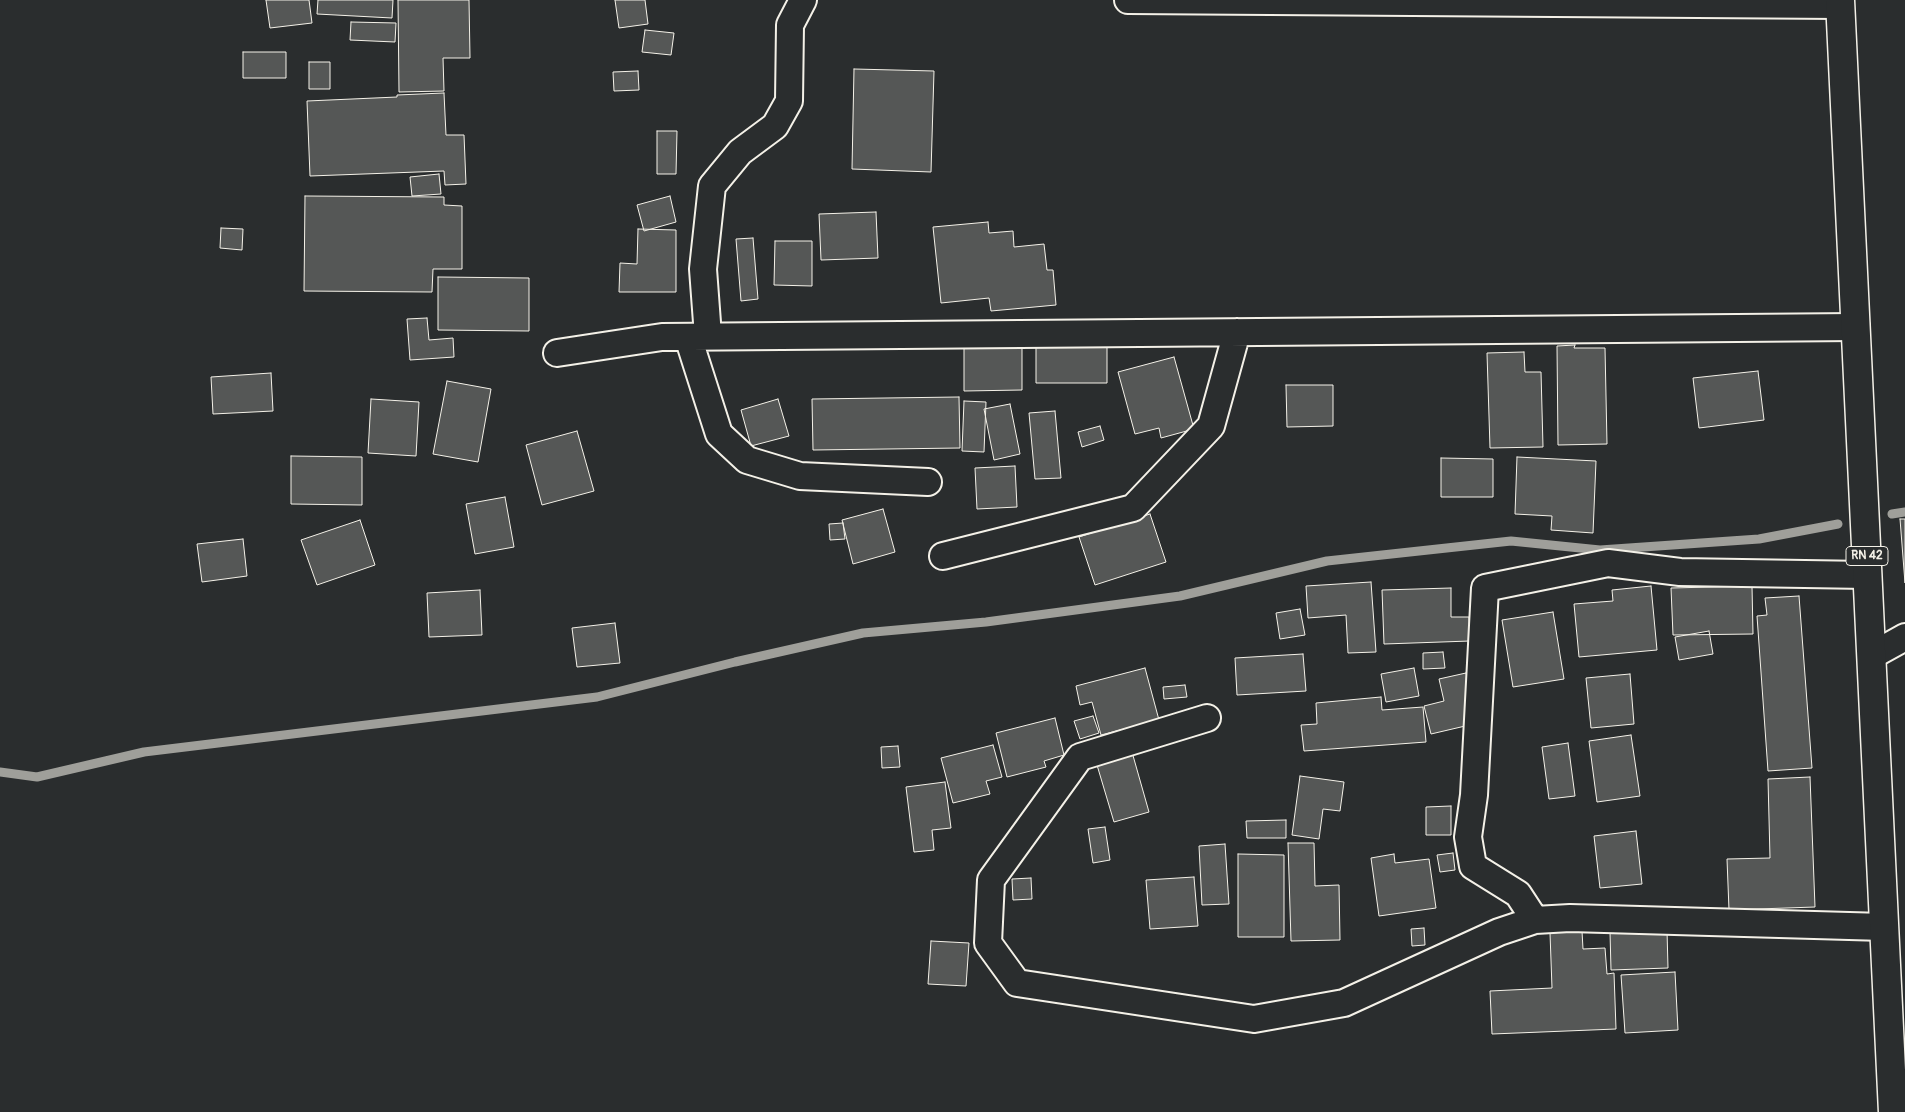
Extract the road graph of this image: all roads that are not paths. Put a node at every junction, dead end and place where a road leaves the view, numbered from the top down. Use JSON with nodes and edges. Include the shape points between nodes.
{"nodes":[{"id":1,"x":803,"y":0,"type":"edge"},
{"id":2,"x":1128,"y":0,"type":"edge"},
{"id":3,"x":1840,"y":3,"type":"edge"},
{"id":4,"x":1856,"y":327,"type":"junction"},
{"id":5,"x":1237,"y":332,"type":"junction"},
{"id":6,"x":698,"y":336,"type":"junction"},
{"id":7,"x":557,"y":353,"type":"dead end"},
{"id":8,"x":928,"y":482,"type":"dead end"},
{"id":9,"x":943,"y":556,"type":"dead end"},
{"id":10,"x":1867,"y":575,"type":"junction"},
{"id":11,"x":1905,"y":637,"type":"edge"},
{"id":12,"x":1871,"y":656,"type":"junction"},
{"id":13,"x":1207,"y":718,"type":"dead end"},
{"id":14,"x":1535,"y":920,"type":"junction"},
{"id":15,"x":1884,"y":928,"type":"junction"},
{"id":16,"x":1897,"y":1105,"type":"edge"}],
"edges":[{"from":1,"to":6,"type":"street","via":[[790,25],[788,101],[775,126],[740,152],[712,186]]},
{"from":2,"to":3,"type":"street"},
{"from":3,"to":4,"type":"main road","number":"RN 42"},
{"from":4,"to":5,"type":"street"},
{"from":4,"to":10,"type":"main road","number":"RN 42"},
{"from":5,"to":6,"type":"street"},
{"from":5,"to":9,"type":"street","via":[[1211,426],[1133,508]]},
{"from":6,"to":7,"type":"street","via":[[662,337]]},
{"from":6,"to":8,"type":"street","via":[[719,434],[747,460],[800,476]]},
{"from":10,"to":12,"type":"main road","number":"RN 42"},
{"from":10,"to":14,"type":"street","via":[[1680,572],[1608,562],[1485,588],[1474,795],[1468,836],[1473,866],[1518,894]]},
{"from":11,"to":12,"type":"street"},
{"from":12,"to":15,"type":"main road","number":"RN 42"},
{"from":13,"to":14,"type":"street","via":[[1080,757],[991,880],[988,943],[1016,984],[1254,1019],[1344,1003],[1499,932]]},
{"from":14,"to":15,"type":"street","via":[[1570,918]]},
{"from":15,"to":16,"type":"main road","number":"RN 42"}]}
